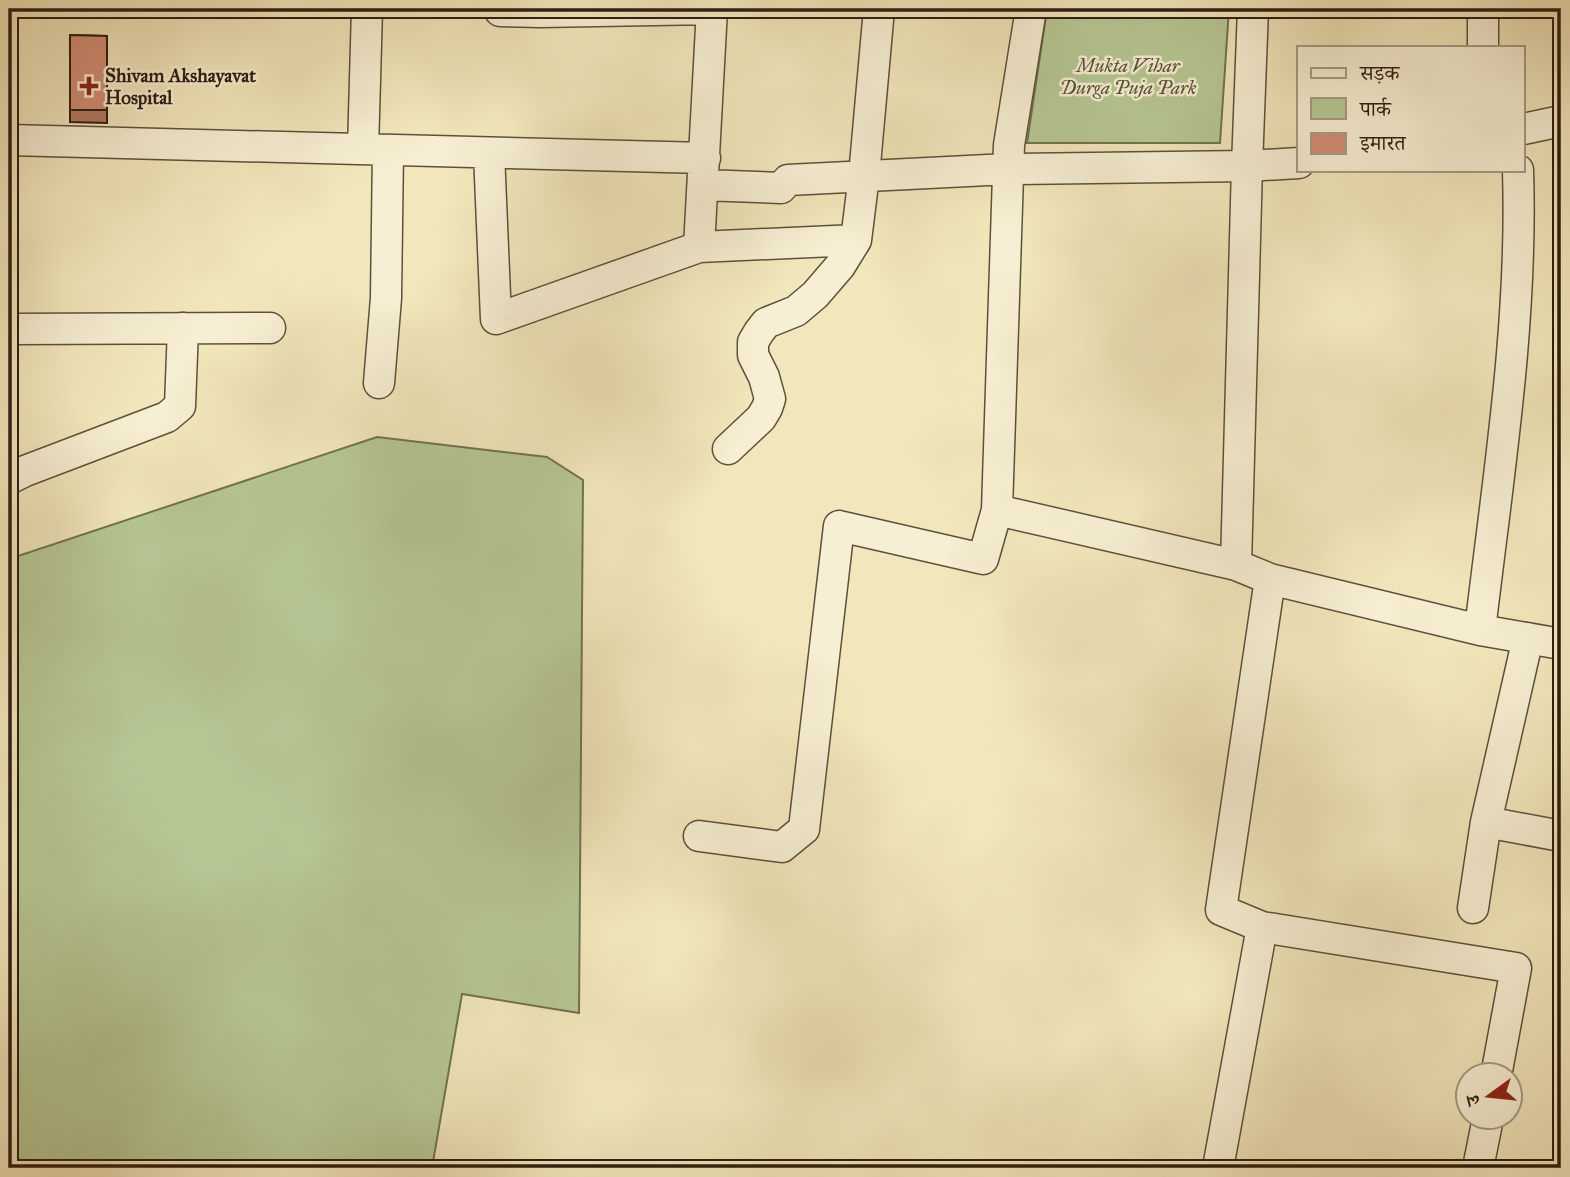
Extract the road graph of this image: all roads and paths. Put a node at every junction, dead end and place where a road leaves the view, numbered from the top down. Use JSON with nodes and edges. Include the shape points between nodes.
{"nodes":[{"id":1,"x":367,"y":9,"type":"edge"},
{"id":2,"x":712,"y":9,"type":"edge"},
{"id":3,"x":879,"y":9,"type":"edge"},
{"id":4,"x":1031,"y":9,"type":"edge"},
{"id":5,"x":1253,"y":9,"type":"edge"},
{"id":6,"x":1483,"y":9,"type":"edge"},
{"id":7,"x":540,"y":10,"type":"edge"},
{"id":8,"x":500,"y":11,"type":"dead end"},
{"id":9,"x":1483,"y":46,"type":"edge"},
{"id":10,"x":1561,"y":121,"type":"edge"},
{"id":11,"x":1524,"y":129,"type":"edge"},
{"id":12,"x":9,"y":140,"type":"edge"},
{"id":13,"x":376,"y":150,"type":"junction"},
{"id":14,"x":489,"y":153,"type":"junction"},
{"id":15,"x":1297,"y":163,"type":"edge"},
{"id":16,"x":1247,"y":166,"type":"junction"},
{"id":17,"x":1008,"y":169,"type":"junction"},
{"id":18,"x":704,"y":172,"type":"junction"},
{"id":19,"x":1518,"y":172,"type":"edge"},
{"id":20,"x":864,"y":176,"type":"junction"},
{"id":21,"x":856,"y":240,"type":"junction"},
{"id":22,"x":699,"y":247,"type":"junction"},
{"id":23,"x":183,"y":328,"type":"junction"},
{"id":24,"x":270,"y":328,"type":"dead end"},
{"id":25,"x":9,"y":329,"type":"edge"},
{"id":26,"x":379,"y":383,"type":"dead end"},
{"id":27,"x":728,"y":449,"type":"dead end"},
{"id":28,"x":9,"y":479,"type":"edge"},
{"id":29,"x":997,"y":510,"type":"junction"},
{"id":30,"x":1236,"y":565,"type":"junction"},
{"id":31,"x":1270,"y":579,"type":"junction"},
{"id":32,"x":1480,"y":630,"type":"junction"},
{"id":33,"x":1528,"y":638,"type":"junction"},
{"id":34,"x":1561,"y":644,"type":"edge"},
{"id":35,"x":1486,"y":822,"type":"junction"},
{"id":36,"x":699,"y":836,"type":"dead end"},
{"id":37,"x":1561,"y":836,"type":"edge"},
{"id":38,"x":1473,"y":908,"type":"dead end"},
{"id":39,"x":1262,"y":927,"type":"junction"},
{"id":40,"x":1499,"y":1062,"type":"edge"},
{"id":41,"x":1485,"y":1132,"type":"edge"},
{"id":42,"x":1218,"y":1168,"type":"edge"},
{"id":43,"x":1478,"y":1168,"type":"edge"}],
"edges":[{"from":1,"to":13,"type":"street"},
{"from":2,"to":7,"type":"street"},
{"from":2,"to":18,"type":"street"},
{"from":3,"to":20,"type":"street"},
{"from":4,"to":17,"type":"street"},
{"from":5,"to":16,"type":"street"},
{"from":6,"to":9,"type":"street"},
{"from":7,"to":8,"type":"street"},
{"from":10,"to":11,"type":"street"},
{"from":12,"to":13,"type":"street"},
{"from":13,"to":14,"type":"street"},
{"from":13,"to":26,"type":"street","via":[[386,298]]},
{"from":14,"to":18,"type":"street"},
{"from":14,"to":22,"type":"street","via":[[496,319]]},
{"from":15,"to":16,"type":"street"},
{"from":16,"to":17,"type":"street"},
{"from":16,"to":30,"type":"street"},
{"from":17,"to":20,"type":"street"},
{"from":17,"to":29,"type":"street"},
{"from":18,"to":20,"type":"street","via":[[780,188],[788,180]]},
{"from":18,"to":22,"type":"street"},
{"from":19,"to":32,"type":"street","via":[[1512,367]]},
{"from":20,"to":21,"type":"street"},
{"from":21,"to":22,"type":"street"},
{"from":21,"to":27,"type":"street","via":[[815,295],[796,311],[766,323],[759,332],[753,355],[764,377],[768,408]]},
{"from":23,"to":24,"type":"street"},
{"from":23,"to":25,"type":"street"},
{"from":23,"to":28,"type":"street","via":[[180,407],[167,417]]},
{"from":29,"to":30,"type":"street"},
{"from":29,"to":36,"type":"street","via":[[983,559],[839,526],[804,830],[782,847]]},
{"from":30,"to":31,"type":"street"},
{"from":31,"to":32,"type":"street"},
{"from":31,"to":39,"type":"street","via":[[1221,910]]},
{"from":32,"to":33,"type":"street"},
{"from":33,"to":34,"type":"street"},
{"from":33,"to":35,"type":"street"},
{"from":35,"to":37,"type":"street"},
{"from":35,"to":38,"type":"street"},
{"from":39,"to":40,"type":"street","via":[[1516,968]]},
{"from":39,"to":42,"type":"street"},
{"from":41,"to":43,"type":"street"}]}
